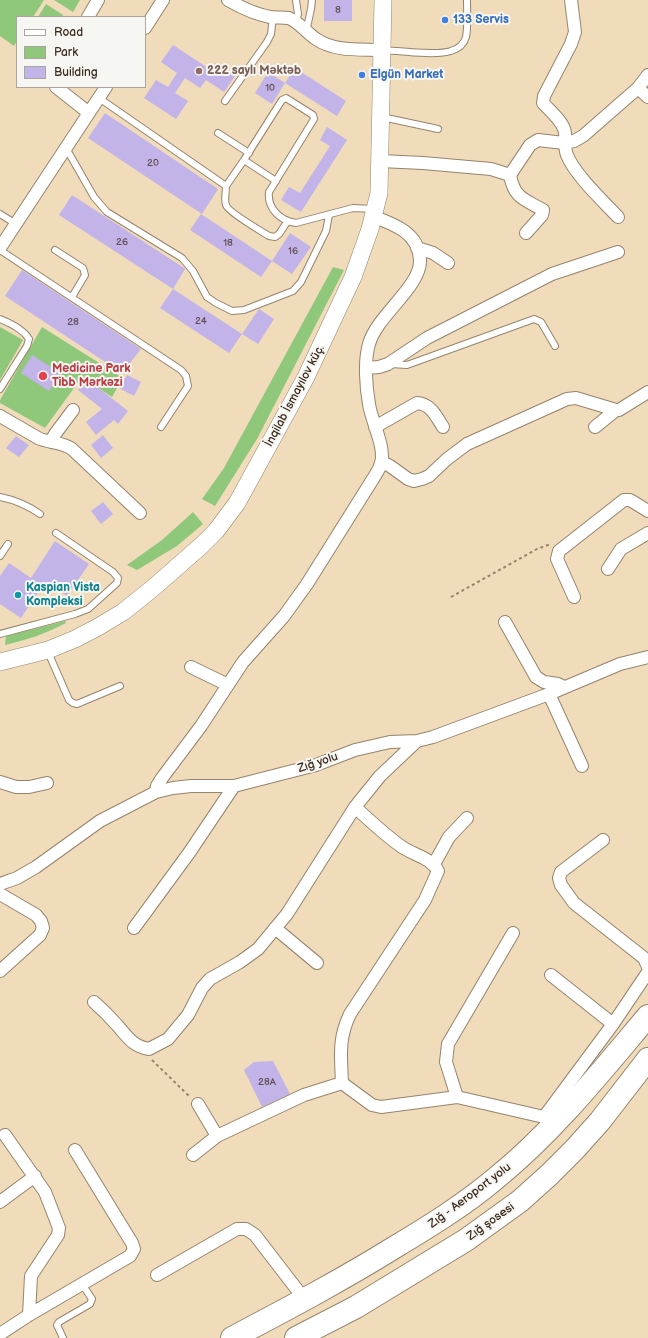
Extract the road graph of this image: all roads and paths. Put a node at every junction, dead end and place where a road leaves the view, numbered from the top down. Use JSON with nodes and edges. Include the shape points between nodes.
{"nodes":[{"id":1,"x":98,"y":0,"type":"edge"},
{"id":2,"x":163,"y":0,"type":"edge"},
{"id":3,"x":228,"y":0,"type":"edge"},
{"id":4,"x":296,"y":0,"type":"edge"},
{"id":5,"x":312,"y":0,"type":"edge"},
{"id":6,"x":382,"y":0,"type":"edge"},
{"id":7,"x":467,"y":0,"type":"edge"},
{"id":8,"x":571,"y":0,"type":"edge"},
{"id":9,"x":89,"y":16,"type":"edge"},
{"id":10,"x":272,"y":17,"type":"junction"},
{"id":11,"x":296,"y":22,"type":"junction"},
{"id":12,"x":146,"y":26,"type":"edge"},
{"id":13,"x":306,"y":32,"type":"junction"},
{"id":14,"x":382,"y":50,"type":"junction"},
{"id":15,"x":648,"y":75,"type":"edge"},
{"id":16,"x":57,"y":88,"type":"edge"},
{"id":17,"x":105,"y":88,"type":"edge"},
{"id":18,"x":638,"y":88,"type":"junction"},
{"id":19,"x":648,"y":97,"type":"edge"},
{"id":20,"x":99,"y":98,"type":"junction"},
{"id":21,"x":225,"y":101,"type":"dead end"},
{"id":22,"x":89,"y":113,"type":"junction"},
{"id":23,"x":381,"y":117,"type":"junction"},
{"id":24,"x":438,"y":129,"type":"dead end"},
{"id":25,"x":218,"y":133,"type":"dead end"},
{"id":26,"x":564,"y":143,"type":"junction"},
{"id":27,"x":66,"y":148,"type":"junction"},
{"id":28,"x":249,"y":153,"type":"junction"},
{"id":29,"x":244,"y":160,"type":"junction"},
{"id":30,"x":380,"y":161,"type":"junction"},
{"id":31,"x":510,"y":175,"type":"junction"},
{"id":32,"x":276,"y":181,"type":"junction"},
{"id":33,"x":226,"y":186,"type":"junction"},
{"id":34,"x":373,"y":212,"type":"junction"},
{"id":35,"x":0,"y":214,"type":"edge"},
{"id":36,"x":329,"y":215,"type":"junction"},
{"id":37,"x":618,"y":217,"type":"dead end"},
{"id":38,"x":287,"y":222,"type":"junction"},
{"id":39,"x":16,"y":224,"type":"junction"},
{"id":40,"x":526,"y":233,"type":"dead end"},
{"id":41,"x":417,"y":248,"type":"junction"},
{"id":42,"x":0,"y":249,"type":"edge"},
{"id":43,"x":55,"y":250,"type":"dead end"},
{"id":44,"x":618,"y":252,"type":"dead end"},
{"id":45,"x":448,"y":263,"type":"dead end"},
{"id":46,"x":72,"y":298,"type":"junction"},
{"id":47,"x":0,"y":319,"type":"edge"},
{"id":48,"x":555,"y":346,"type":"dead end"},
{"id":49,"x":388,"y":364,"type":"junction"},
{"id":50,"x":366,"y":368,"type":"junction"},
{"id":51,"x":0,"y":390,"type":"edge"},
{"id":52,"x":648,"y":392,"type":"edge"},
{"id":53,"x":73,"y":410,"type":"dead end"},
{"id":54,"x":616,"y":410,"type":"junction"},
{"id":55,"x":0,"y":416,"type":"edge"},
{"id":56,"x":161,"y":427,"type":"dead end"},
{"id":57,"x":375,"y":427,"type":"junction"},
{"id":58,"x":443,"y":427,"type":"dead end"},
{"id":59,"x":595,"y":427,"type":"dead end"},
{"id":60,"x":51,"y":442,"type":"junction"},
{"id":61,"x":382,"y":462,"type":"junction"},
{"id":62,"x":0,"y":497,"type":"edge"},
{"id":63,"x":648,"y":511,"type":"edge"},
{"id":64,"x":140,"y":513,"type":"dead end"},
{"id":65,"x":40,"y":514,"type":"dead end"},
{"id":66,"x":56,"y":533,"type":"dead end"},
{"id":67,"x":648,"y":533,"type":"edge"},
{"id":68,"x":569,"y":543,"type":"junction"},
{"id":69,"x":8,"y":544,"type":"dead end"},
{"id":70,"x":0,"y":556,"type":"edge"},
{"id":71,"x":608,"y":569,"type":"dead end"},
{"id":72,"x":451,"y":597,"type":"dead end"},
{"id":73,"x":574,"y":597,"type":"dead end"},
{"id":74,"x":506,"y":622,"type":"dead end"},
{"id":75,"x":0,"y":634,"type":"edge"},
{"id":76,"x":48,"y":650,"type":"junction"},
{"id":77,"x":648,"y":657,"type":"edge"},
{"id":78,"x":1,"y":660,"type":"edge"},
{"id":79,"x":192,"y":667,"type":"dead end"},
{"id":80,"x":228,"y":685,"type":"junction"},
{"id":81,"x":120,"y":686,"type":"dead end"},
{"id":82,"x":564,"y":687,"type":"junction"},
{"id":83,"x":549,"y":694,"type":"junction"},
{"id":84,"x":417,"y":741,"type":"junction"},
{"id":85,"x":582,"y":766,"type":"dead end"},
{"id":86,"x":0,"y":782,"type":"edge"},
{"id":87,"x":47,"y":783,"type":"dead end"},
{"id":88,"x":234,"y":786,"type":"junction"},
{"id":89,"x":156,"y":792,"type":"junction"},
{"id":90,"x":355,"y":807,"type":"junction"},
{"id":91,"x":467,"y":818,"type":"dead end"},
{"id":92,"x":603,"y":840,"type":"dead end"},
{"id":93,"x":434,"y":864,"type":"junction"},
{"id":94,"x":0,"y":884,"type":"edge"},
{"id":95,"x":0,"y":894,"type":"edge"},
{"id":96,"x":134,"y":928,"type":"dead end"},
{"id":97,"x":275,"y":928,"type":"junction"},
{"id":98,"x":513,"y":933,"type":"dead end"},
{"id":99,"x":316,"y":963,"type":"dead end"},
{"id":100,"x":648,"y":967,"type":"edge"},
{"id":101,"x":0,"y":971,"type":"edge"},
{"id":102,"x":648,"y":972,"type":"edge"},
{"id":103,"x":551,"y":975,"type":"dead end"},
{"id":104,"x":94,"y":1002,"type":"dead end"},
{"id":105,"x":648,"y":1002,"type":"edge"},
{"id":106,"x":648,"y":1016,"type":"edge"},
{"id":107,"x":613,"y":1024,"type":"junction"},
{"id":108,"x":149,"y":1049,"type":"junction"},
{"id":109,"x":648,"y":1059,"type":"edge"},
{"id":110,"x":342,"y":1083,"type":"junction"},
{"id":111,"x":581,"y":1096,"type":"junction"},
{"id":112,"x":457,"y":1097,"type":"junction"},
{"id":113,"x":198,"y":1104,"type":"joint"},
{"id":114,"x":547,"y":1122,"type":"junction"},
{"id":115,"x":5,"y":1135,"type":"dead end"},
{"id":116,"x":217,"y":1136,"type":"junction"},
{"id":117,"x":75,"y":1150,"type":"dead end"},
{"id":118,"x":193,"y":1155,"type":"dead end"},
{"id":119,"x":34,"y":1176,"type":"junction"},
{"id":120,"x":0,"y":1202,"type":"edge"},
{"id":121,"x":157,"y":1275,"type":"dead end"},
{"id":122,"x":82,"y":1284,"type":"junction"},
{"id":123,"x":305,"y":1300,"type":"junction"},
{"id":124,"x":29,"y":1315,"type":"junction"},
{"id":125,"x":0,"y":1334,"type":"edge"},
{"id":126,"x":63,"y":1338,"type":"edge"},
{"id":127,"x":232,"y":1338,"type":"edge"},
{"id":128,"x":296,"y":1338,"type":"edge"}],
"edges":[{"from":1,"to":9,"type":"street"},
{"from":2,"to":12,"type":"street"},
{"from":3,"to":10,"type":"street","via":[[255,14]]},
{"from":4,"to":11,"type":"lane"},
{"from":5,"to":13,"type":"lane"},
{"from":6,"to":14,"type":"main road","name":"İnqilab İsmayılov küç."},
{"from":7,"to":14,"type":"lane","via":[[466,36],[462,44],[455,49],[434,53]]},
{"from":8,"to":26,"type":"street","via":[[575,32],[543,103],[562,126],[565,132]]},
{"from":10,"to":11,"type":"street","via":[[289,18]]},
{"from":10,"to":21,"type":"lane","via":[[271,34],[267,42]]},
{"from":11,"to":13,"type":"street"},
{"from":13,"to":14,"type":"street","via":[[336,48]]},
{"from":14,"to":23,"type":"main road","name":"İnqilab İsmayılov küç."},
{"from":15,"to":18,"type":"street"},
{"from":16,"to":22,"type":"street"},
{"from":17,"to":20,"type":"street"},
{"from":18,"to":19,"type":"street"},
{"from":18,"to":26,"type":"street","via":[[583,136]]},
{"from":20,"to":22,"type":"street"},
{"from":20,"to":33,"type":"lane"},
{"from":22,"to":27,"type":"street"},
{"from":23,"to":24,"type":"lane"},
{"from":23,"to":30,"type":"main road","name":"İnqilab İsmayılov küç."},
{"from":25,"to":28,"type":"lane"},
{"from":26,"to":31,"type":"street","via":[[538,140],[530,145]]},
{"from":26,"to":37,"type":"street","via":[[566,154],[576,171]]},
{"from":27,"to":36,"type":"lane","via":[[94,197],[108,212],[182,258],[193,271],[207,297],[232,311],[244,310],[293,291],[301,282],[326,231]]},
{"from":27,"to":39,"type":"street"},
{"from":28,"to":29,"type":"lane"},
{"from":28,"to":32,"type":"lane","via":[[282,100],[286,98],[313,115],[314,119]]},
{"from":29,"to":32,"type":"lane"},
{"from":29,"to":33,"type":"lane"},
{"from":30,"to":31,"type":"street","via":[[491,169]]},
{"from":30,"to":34,"type":"main road","name":"İnqilab İsmayılov küç.","via":[[379,193]]},
{"from":31,"to":40,"type":"street","via":[[512,186],[518,196],[542,210],[542,215]]},
{"from":32,"to":38,"type":"lane","via":[[269,192],[268,201],[273,211]]},
{"from":33,"to":38,"type":"lane","via":[[226,208],[269,236],[275,237],[279,234]]},
{"from":34,"to":36,"type":"lane","via":[[353,208]]},
{"from":34,"to":41,"type":"street","via":[[407,232]]},
{"from":34,"to":76,"type":"main road","name":"İnqilab İsmayılov küç.","via":[[354,277],[306,377],[228,516],[202,546],[123,612],[76,639]]},
{"from":35,"to":39,"type":"lane"},
{"from":36,"to":38,"type":"lane","via":[[296,223]]},
{"from":39,"to":42,"type":"street"},
{"from":41,"to":45,"type":"street","via":[[433,253]]},
{"from":41,"to":50,"type":"street","via":[[419,269],[414,280],[372,335],[368,345]]},
{"from":42,"to":46,"type":"lane"},
{"from":43,"to":46,"type":"lane","via":[[83,268],[85,275]]},
{"from":44,"to":49,"type":"street","via":[[552,274],[427,338]]},
{"from":46,"to":56,"type":"lane","via":[[181,370],[186,376],[188,386]]},
{"from":47,"to":51,"type":"lane","via":[[26,334],[29,339]]},
{"from":48,"to":49,"type":"lane","via":[[541,322],[534,319],[407,364]]},
{"from":49,"to":50,"type":"street"},
{"from":50,"to":57,"type":"street","via":[[369,405]]},
{"from":52,"to":54,"type":"street"},
{"from":53,"to":60,"type":"street"},
{"from":54,"to":59,"type":"street"},
{"from":54,"to":61,"type":"street","via":[[576,398],[567,399],[468,444],[429,476],[414,481]]},
{"from":55,"to":60,"type":"street","via":[[38,438]]},
{"from":57,"to":58,"type":"street","via":[[417,403],[430,408]]},
{"from":57,"to":61,"type":"street"},
{"from":60,"to":64,"type":"street","via":[[72,449]]},
{"from":61,"to":80,"type":"street","via":[[307,584],[284,616],[243,662]]},
{"from":62,"to":65,"type":"lane","via":[[14,500]]},
{"from":63,"to":68,"type":"street","via":[[630,500],[624,500]]},
{"from":66,"to":75,"type":"lane","via":[[113,572],[118,578],[117,583],[88,609]]},
{"from":67,"to":71,"type":"street","via":[[621,549]]},
{"from":68,"to":72,"type":"path","via":[[559,541],[537,549]]},
{"from":68,"to":73,"type":"street","via":[[559,551],[557,558]]},
{"from":69,"to":70,"type":"lane"},
{"from":74,"to":82,"type":"street","via":[[536,677],[544,682]]},
{"from":76,"to":78,"type":"main road","name":"İnqilab İsmayılov küç."},
{"from":76,"to":81,"type":"lane","via":[[72,704]]},
{"from":77,"to":82,"type":"street","name":"Zığ yolu","via":[[620,664]]},
{"from":79,"to":80,"type":"street"},
{"from":80,"to":89,"type":"street","via":[[162,778]]},
{"from":82,"to":83,"type":"street","name":"Zığ yolu"},
{"from":83,"to":84,"type":"street","name":"Zığ yolu"},
{"from":83,"to":85,"type":"street"},
{"from":84,"to":88,"type":"street","name":"Zığ yolu","via":[[390,742],[355,750],[316,765]]},
{"from":84,"to":90,"type":"street","via":[[380,776]]},
{"from":86,"to":87,"type":"street","via":[[16,787]]},
{"from":88,"to":89,"type":"street","name":"Zığ yolu","via":[[191,786]]},
{"from":88,"to":96,"type":"street"},
{"from":89,"to":94,"type":"street","name":"Zığ yolu","via":[[100,821],[36,867]]},
{"from":90,"to":93,"type":"street","via":[[398,844]]},
{"from":90,"to":97,"type":"street","via":[[287,914]]},
{"from":91,"to":93,"type":"street","via":[[449,837]]},
{"from":92,"to":100,"type":"street","via":[[561,872],[558,878],[574,903],[644,958]]},
{"from":93,"to":110,"type":"street","via":[[438,871],[425,900],[344,1027],[341,1045]]},
{"from":95,"to":101,"type":"street","via":[[36,916],[44,928],[40,935]]},
{"from":97,"to":99,"type":"street"},
{"from":97,"to":108,"type":"street","via":[[258,949],[210,979],[202,988],[188,1015],[168,1039]]},
{"from":98,"to":112,"type":"street","via":[[448,1044],[446,1062]]},
{"from":102,"to":107,"type":"street"},
{"from":103,"to":107,"type":"street"},
{"from":104,"to":108,"type":"street","via":[[128,1039],[140,1047]]},
{"from":105,"to":111,"type":"highway"},
{"from":106,"to":111,"type":"highway","name":"Zığ - Aeroport yolu"},
{"from":107,"to":114,"type":"street"},
{"from":108,"to":113,"type":"path","via":[[151,1059]]},
{"from":109,"to":128,"type":"highway","name":"Zığ şosesi","via":[[575,1149],[520,1201],[466,1240],[356,1307]]},
{"from":110,"to":112,"type":"street","via":[[372,1105],[381,1107]]},
{"from":110,"to":116,"type":"street","via":[[304,1095]]},
{"from":111,"to":114,"type":"highway","name":"Zığ - Aeroport yolu"},
{"from":112,"to":114,"type":"street"},
{"from":113,"to":116,"type":"street"},
{"from":114,"to":123,"type":"highway","name":"Zığ - Aeroport yolu","via":[[496,1179],[446,1216]]},
{"from":115,"to":119,"type":"street"},
{"from":116,"to":118,"type":"street"},
{"from":117,"to":122,"type":"street","via":[[134,1249],[130,1256]]},
{"from":119,"to":120,"type":"street"},
{"from":119,"to":124,"type":"street","via":[[45,1192],[59,1228],[58,1235],[31,1276]]},
{"from":121,"to":123,"type":"street","via":[[237,1229],[246,1229],[255,1235]]},
{"from":122,"to":124,"type":"street"},
{"from":122,"to":126,"type":"lane","via":[[92,1299],[90,1304],[59,1322],[57,1325]]},
{"from":123,"to":127,"type":"highway","name":"Zığ - Aeroport yolu"},
{"from":124,"to":125,"type":"street"}]}
